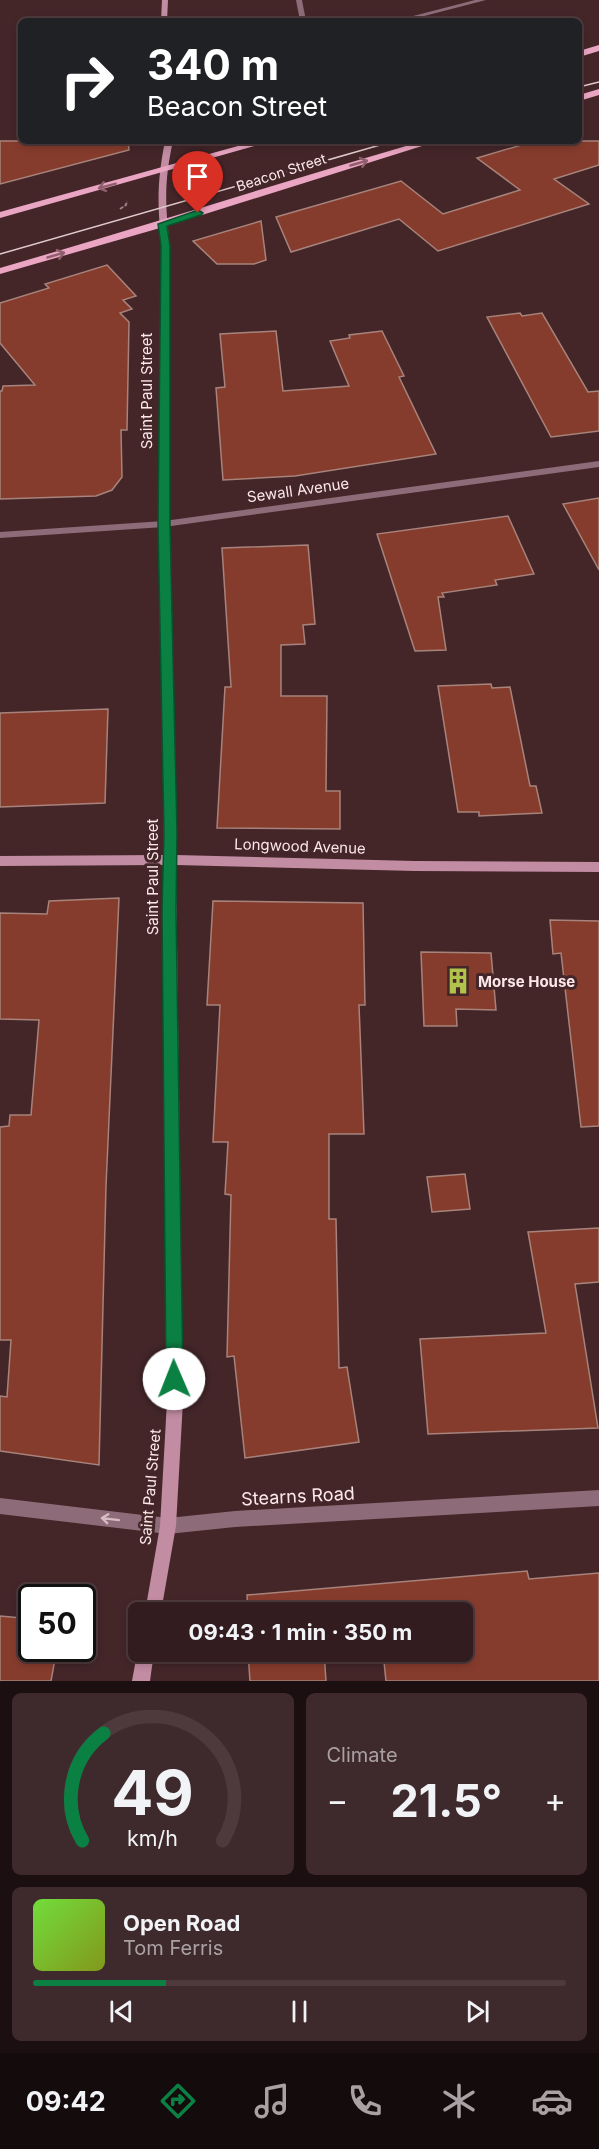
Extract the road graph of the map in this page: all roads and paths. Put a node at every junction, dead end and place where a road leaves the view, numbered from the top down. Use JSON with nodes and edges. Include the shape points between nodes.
{"nodes":[{"id":1,"x":165,"y":0,"type":"edge"},
{"id":2,"x":299,"y":0,"type":"edge"},
{"id":3,"x":483,"y":0,"type":"edge"},
{"id":4,"x":164,"y":18,"type":"edge"},
{"id":5,"x":302,"y":18,"type":"edge"},
{"id":6,"x":409,"y":18,"type":"edge"},
{"id":7,"x":599,"y":48,"type":"edge"},
{"id":8,"x":582,"y":53,"type":"edge"},
{"id":9,"x":599,"y":92,"type":"edge"},
{"id":10,"x":582,"y":97,"type":"edge"},
{"id":11,"x":168,"y":144,"type":"edge"},
{"id":12,"x":256,"y":144,"type":"edge"},
{"id":13,"x":423,"y":144,"type":"edge"},
{"id":14,"x":163,"y":169,"type":"junction"},
{"id":15,"x":0,"y":215,"type":"edge"},
{"id":16,"x":163,"y":224,"type":"junction"},
{"id":17,"x":0,"y":271,"type":"edge"},
{"id":18,"x":599,"y":464,"type":"edge"},
{"id":19,"x":164,"y":524,"type":"junction"},
{"id":20,"x":0,"y":535,"type":"edge"},
{"id":21,"x":170,"y":860,"type":"junction"},
{"id":22,"x":0,"y":861,"type":"edge"},
{"id":23,"x":599,"y":867,"type":"edge"},
{"id":24,"x":599,"y":1498,"type":"edge"},
{"id":25,"x":0,"y":1506,"type":"edge"},
{"id":26,"x":168,"y":1526,"type":"junction"},
{"id":27,"x":155,"y":1602,"type":"edge"},
{"id":28,"x":144,"y":1662,"type":"edge"},
{"id":29,"x":141,"y":1681,"type":"edge"}],
"edges":[{"from":1,"to":4,"type":"main road"},
{"from":2,"to":5,"type":"street"},
{"from":3,"to":6,"type":"street"},
{"from":7,"to":8,"type":"main road"},
{"from":9,"to":10,"type":"main road"},
{"from":11,"to":14,"type":"main road","name":"Saint Paul Street"},
{"from":12,"to":14,"type":"main road"},
{"from":16,"to":13,"type":"main road","name":"Beacon Street","one_way":true},
{"from":14,"to":15,"type":"main road","one_way":true},
{"from":14,"to":16,"type":"main road","name":"Saint Paul Street"},
{"from":17,"to":16,"type":"main road","name":"Beacon Street","one_way":true},
{"from":16,"to":19,"type":"main road","name":"Saint Paul Street"},
{"from":18,"to":19,"type":"street","name":"Sewall Avenue"},
{"from":19,"to":20,"type":"street","name":"Sewall Avenue"},
{"from":19,"to":21,"type":"main road","name":"Saint Paul Street"},
{"from":21,"to":22,"type":"main road","name":"Longwood Avenue"},
{"from":21,"to":23,"type":"main road","name":"Longwood Avenue"},
{"from":21,"to":26,"type":"main road","name":"Saint Paul Street","via":[[175,1401]]},
{"from":24,"to":26,"type":"street","name":"Stearns Road"},
{"from":26,"to":25,"type":"street","name":"Stearns Road","one_way":true},
{"from":26,"to":27,"type":"main road","name":"Saint Paul Street"},
{"from":28,"to":29,"type":"main road"}]}
